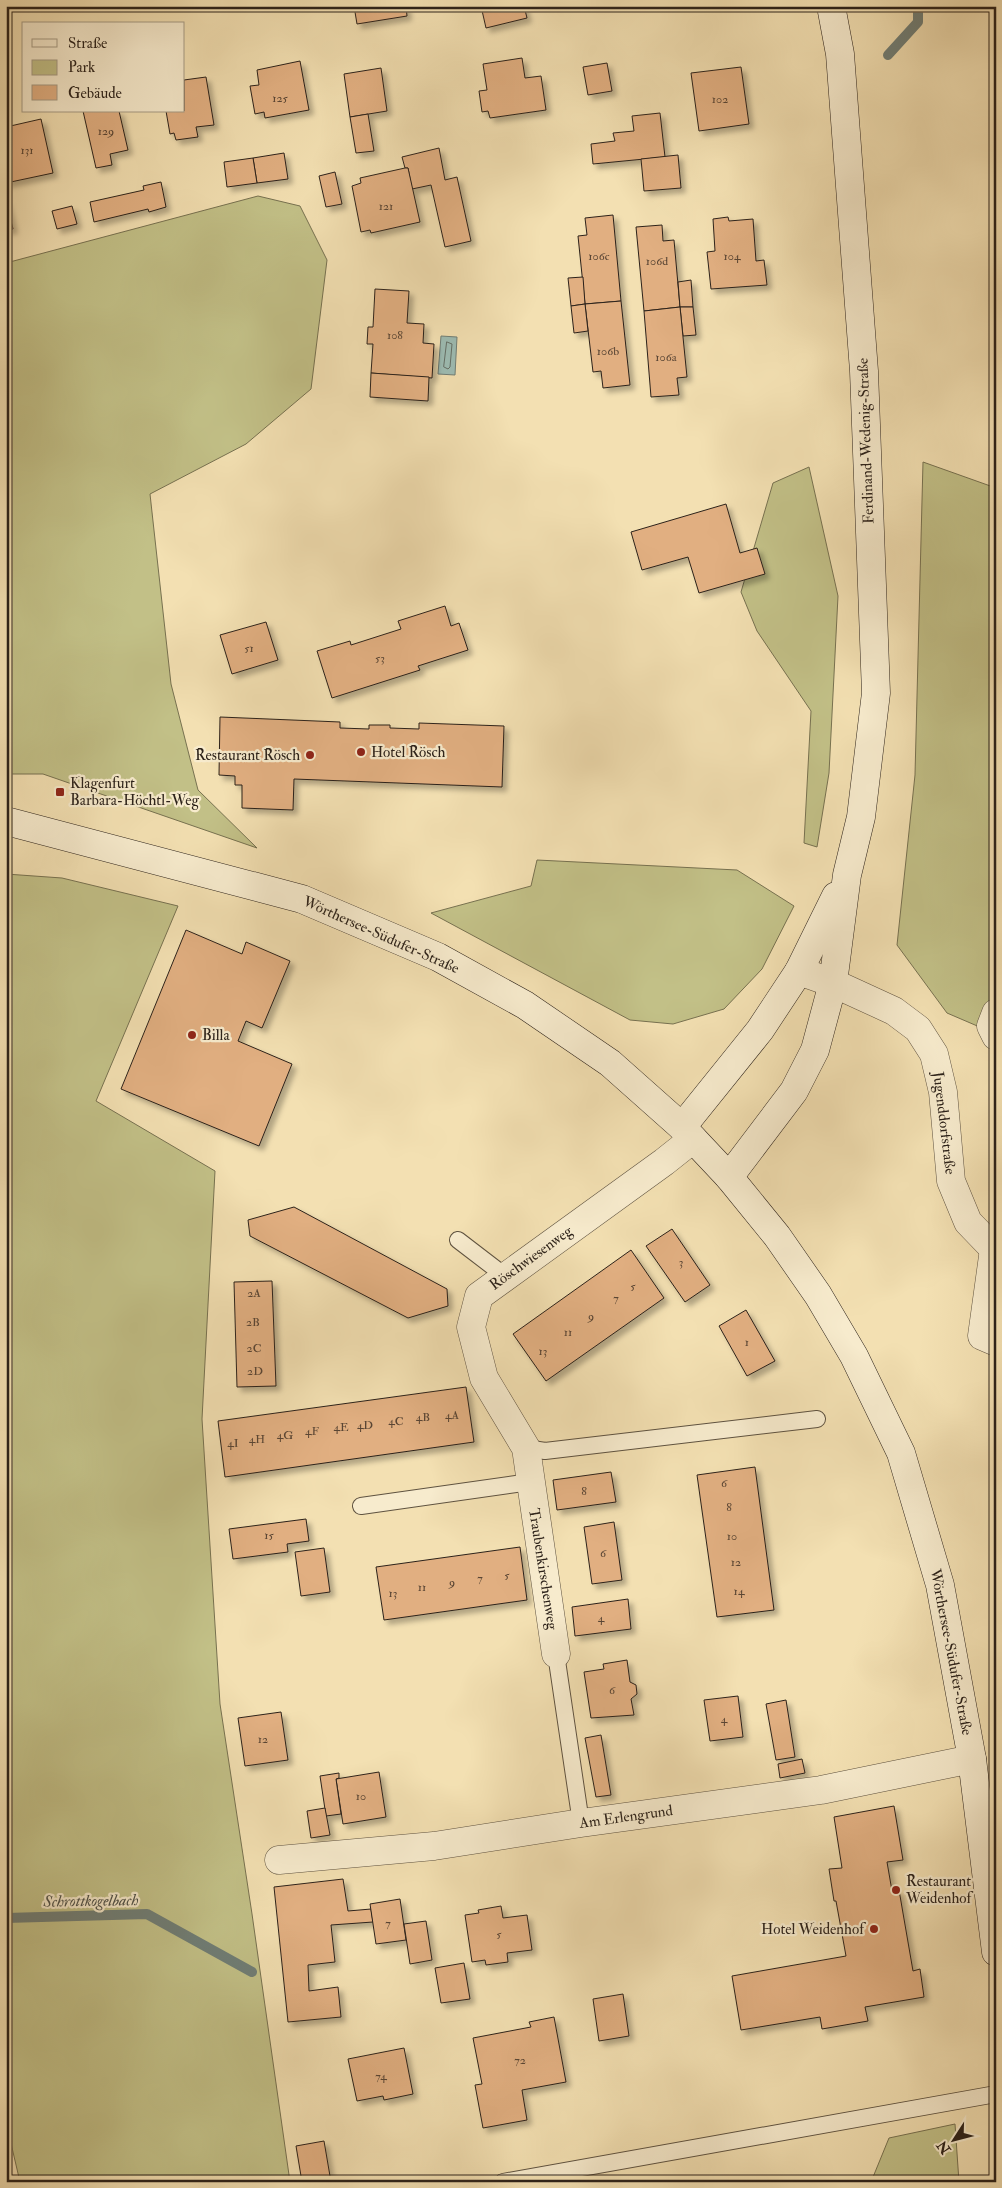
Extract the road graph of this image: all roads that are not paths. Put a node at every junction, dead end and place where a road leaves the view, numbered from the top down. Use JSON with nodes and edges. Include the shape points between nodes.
{"nodes":[{"id":1,"x":831,"y":6,"type":"edge"},
{"id":2,"x":6,"y":820,"type":"edge"},
{"id":3,"x":847,"y":875,"type":"junction"},
{"id":4,"x":799,"y":971,"type":"junction"},
{"id":5,"x":832,"y":982,"type":"junction"},
{"id":6,"x":996,"y":1013,"type":"edge"},
{"id":7,"x":996,"y":1036,"type":"edge"},
{"id":8,"x":688,"y":1133,"type":"junction"},
{"id":9,"x":729,"y":1177,"type":"junction"},
{"id":10,"x":458,"y":1240,"type":"dead end"},
{"id":11,"x":995,"y":1249,"type":"edge"},
{"id":12,"x":505,"y":1276,"type":"junction"},
{"id":13,"x":996,"y":1342,"type":"edge"},
{"id":14,"x":817,"y":1419,"type":"dead end"},
{"id":15,"x":526,"y":1448,"type":"junction"},
{"id":16,"x":530,"y":1482,"type":"junction"},
{"id":17,"x":361,"y":1506,"type":"dead end"},
{"id":18,"x":556,"y":1654,"type":"joint"},
{"id":19,"x":972,"y":1759,"type":"junction"},
{"id":20,"x":581,"y":1824,"type":"junction"},
{"id":21,"x":279,"y":1860,"type":"dead end"},
{"id":22,"x":996,"y":1952,"type":"edge"},
{"id":23,"x":996,"y":2094,"type":"edge"},
{"id":24,"x":503,"y":2182,"type":"edge"}],
"edges":[{"from":1,"to":3,"type":"street","name":"Ferdinand-Wedenig-Straße","via":[[840,54],[863,361],[876,693],[860,817]]},
{"from":2,"to":8,"type":"street","name":"Wörthersee-Südufer-Straße","via":[[302,899],[438,957],[526,1005],[610,1063]]},
{"from":3,"to":4,"type":"street","name":"Ferdinand-Wedenig-Straße"},
{"from":3,"to":5,"type":"street","name":"Ferdinand-Wedenig-Straße"},
{"from":4,"to":5,"type":"street","name":"Jugenddorfstraße"},
{"from":4,"to":8,"type":"street","name":"Ferdinand-Wedenig-Straße"},
{"from":5,"to":9,"type":"street","name":"Ferdinand-Wedenig-Straße","via":[[815,1050],[794,1091]]},
{"from":5,"to":11,"type":"street","name":"Jugenddorfstraße","via":[[894,1011],[918,1029],[934,1054],[943,1092],[951,1181],[968,1222]]},
{"from":6,"to":7,"type":"street","via":[[991,1026]]},
{"from":8,"to":9,"type":"street","name":"Wörthersee-Südufer-Straße"},
{"from":8,"to":12,"type":"street","name":"Röschwiesenweg","via":[[664,1162]]},
{"from":9,"to":19,"type":"street","name":"Wörthersee-Südufer-Straße","via":[[777,1236],[818,1295],[854,1356],[901,1453],[940,1585]]},
{"from":10,"to":12,"type":"lane"},
{"from":11,"to":13,"type":"street","via":[[982,1336]]},
{"from":12,"to":15,"type":"street","name":"Röschwiesenweg","via":[[479,1296],[471,1328],[484,1378]]},
{"from":14,"to":15,"type":"lane","via":[[545,1451]]},
{"from":15,"to":16,"type":"street","name":"Röschwiesenweg"},
{"from":16,"to":17,"type":"lane"},
{"from":16,"to":18,"type":"street","name":"Traubenkirschenweg"},
{"from":18,"to":20,"type":"lane","name":"Traubenkirschenweg"},
{"from":19,"to":20,"type":"street","name":"Am Erlengrund","via":[[821,1790]]},
{"from":19,"to":22,"type":"street","name":"Wörthersee-Südufer-Straße"},
{"from":20,"to":21,"type":"street","name":"Am Erlengrund","via":[[434,1846]]},
{"from":23,"to":24,"type":"lane"}]}
